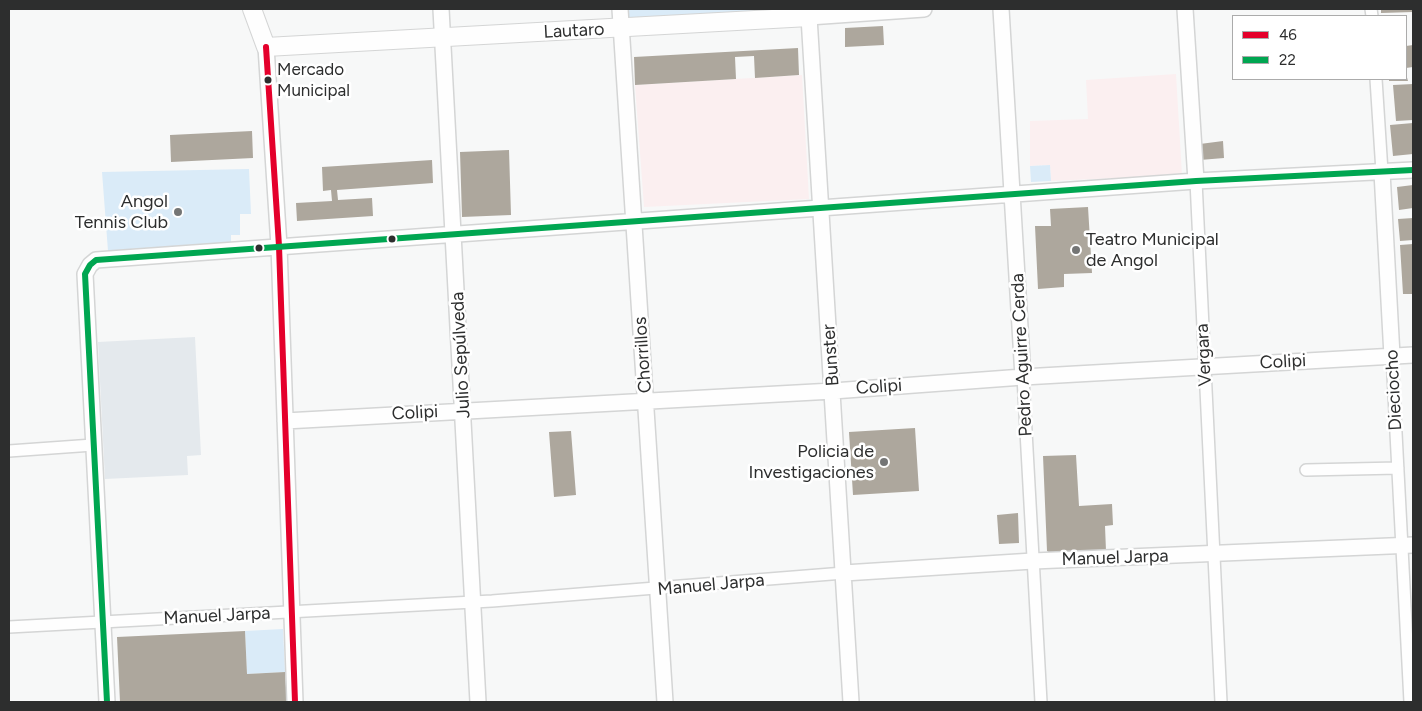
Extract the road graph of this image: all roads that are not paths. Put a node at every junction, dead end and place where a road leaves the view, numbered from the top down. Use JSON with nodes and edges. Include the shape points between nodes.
{"nodes":[{"id":1,"x":252,"y":9,"type":"edge"},
{"id":2,"x":441,"y":9,"type":"edge"},
{"id":3,"x":620,"y":9,"type":"edge"},
{"id":4,"x":924,"y":9,"type":"edge"},
{"id":5,"x":1001,"y":9,"type":"edge"},
{"id":6,"x":1185,"y":9,"type":"edge"},
{"id":7,"x":808,"y":13,"type":"edge"},
{"id":8,"x":621,"y":29,"type":"junction"},
{"id":9,"x":443,"y":39,"type":"junction"},
{"id":10,"x":266,"y":47,"type":"junction"},
{"id":11,"x":1376,"y":80,"type":"edge"},
{"id":12,"x":1413,"y":170,"type":"edge"},
{"id":13,"x":1382,"y":172,"type":"junction"},
{"id":14,"x":1196,"y":181,"type":"junction"},
{"id":15,"x":1013,"y":194,"type":"junction"},
{"id":16,"x":821,"y":208,"type":"junction"},
{"id":17,"x":634,"y":221,"type":"junction"},
{"id":18,"x":454,"y":234,"type":"junction"},
{"id":19,"x":279,"y":246,"type":"junction"},
{"id":20,"x":1413,"y":355,"type":"edge"},
{"id":21,"x":1392,"y":356,"type":"junction"},
{"id":22,"x":1205,"y":367,"type":"junction"},
{"id":23,"x":1022,"y":377,"type":"junction"},
{"id":24,"x":833,"y":391,"type":"junction"},
{"id":25,"x":645,"y":401,"type":"junction"},
{"id":26,"x":464,"y":410,"type":"junction"},
{"id":27,"x":285,"y":421,"type":"junction"},
{"id":28,"x":93,"y":445,"type":"junction"},
{"id":29,"x":9,"y":452,"type":"edge"},
{"id":30,"x":1398,"y":468,"type":"junction"},
{"id":31,"x":1306,"y":470,"type":"dead end"},
{"id":32,"x":1407,"y":546,"type":"edge"},
{"id":33,"x":1213,"y":554,"type":"junction"},
{"id":34,"x":1034,"y":561,"type":"junction"},
{"id":35,"x":844,"y":573,"type":"junction"},
{"id":36,"x":658,"y":589,"type":"junction"},
{"id":37,"x":472,"y":602,"type":"junction"},
{"id":38,"x":292,"y":613,"type":"junction"},
{"id":39,"x":102,"y":622,"type":"junction"},
{"id":40,"x":9,"y":627,"type":"edge"},
{"id":41,"x":107,"y":702,"type":"edge"},
{"id":42,"x":295,"y":702,"type":"edge"},
{"id":43,"x":478,"y":702,"type":"edge"},
{"id":44,"x":665,"y":702,"type":"edge"},
{"id":45,"x":851,"y":702,"type":"edge"},
{"id":46,"x":1041,"y":702,"type":"edge"},
{"id":47,"x":1221,"y":702,"type":"edge"},
{"id":48,"x":1410,"y":702,"type":"edge"}],
"edges":[{"from":1,"to":10,"type":"main road"},
{"from":2,"to":9,"type":"street","name":"Julio Sepúlveda"},
{"from":3,"to":8,"type":"street","name":"Chorrillos"},
{"from":4,"to":7,"type":"street","name":"Lautaro"},
{"from":5,"to":15,"type":"street","name":"Pedro Aguirre Cerda"},
{"from":6,"to":14,"type":"street","name":"Vergara"},
{"from":7,"to":8,"type":"main road","name":"Lautaro"},
{"from":7,"to":16,"type":"street","name":"Bunster"},
{"from":8,"to":9,"type":"main road","name":"Lautaro"},
{"from":8,"to":17,"type":"street","name":"Chorrillos"},
{"from":9,"to":10,"type":"main road","name":"Lautaro"},
{"from":9,"to":18,"type":"street","name":"Julio Sepúlveda"},
{"from":10,"to":19,"type":"street"},
{"from":11,"to":13,"type":"street","name":"Dieciocho"},
{"from":12,"to":13,"type":"street"},
{"from":13,"to":14,"type":"street"},
{"from":13,"to":21,"type":"street","name":"Dieciocho"},
{"from":14,"to":15,"type":"street"},
{"from":14,"to":22,"type":"street","name":"Vergara"},
{"from":15,"to":16,"type":"street"},
{"from":15,"to":23,"type":"street","name":"Pedro Aguirre Cerda"},
{"from":16,"to":17,"type":"street"},
{"from":16,"to":24,"type":"street","name":"Bunster"},
{"from":17,"to":18,"type":"street"},
{"from":17,"to":25,"type":"street","name":"Chorrillos"},
{"from":18,"to":19,"type":"street"},
{"from":18,"to":26,"type":"street","name":"Julio Sepúlveda"},
{"from":19,"to":27,"type":"street"},
{"from":19,"to":28,"type":"street","via":[[100,259],[90,265],[85,274]]},
{"from":20,"to":21,"type":"street","name":"Colipi"},
{"from":21,"to":22,"type":"street","name":"Colipi"},
{"from":21,"to":30,"type":"street","name":"Dieciocho"},
{"from":22,"to":23,"type":"street","name":"Colipi"},
{"from":22,"to":33,"type":"street","name":"Vergara"},
{"from":23,"to":24,"type":"street","name":"Colipi"},
{"from":23,"to":34,"type":"street","name":"Pedro Aguirre Cerda"},
{"from":24,"to":25,"type":"street","name":"Colipi"},
{"from":24,"to":35,"type":"street","name":"Bunster"},
{"from":25,"to":26,"type":"street","name":"Colipi"},
{"from":25,"to":36,"type":"street","name":"Chorrillos"},
{"from":26,"to":27,"type":"street","name":"Colipi"},
{"from":26,"to":37,"type":"street","name":"Julio Sepúlveda"},
{"from":27,"to":38,"type":"street"},
{"from":28,"to":29,"type":"street"},
{"from":28,"to":39,"type":"street"},
{"from":30,"to":31,"type":"street"},
{"from":30,"to":32,"type":"street","name":"Dieciocho"},
{"from":32,"to":33,"type":"street","name":"Manuel Jarpa"},
{"from":32,"to":48,"type":"street","name":"Dieciocho"},
{"from":33,"to":34,"type":"street","name":"Manuel Jarpa"},
{"from":33,"to":47,"type":"street","name":"Vergara"},
{"from":34,"to":35,"type":"street","name":"Manuel Jarpa"},
{"from":34,"to":46,"type":"street","name":"Pedro Aguirre Cerda"},
{"from":35,"to":36,"type":"street","name":"Manuel Jarpa"},
{"from":35,"to":45,"type":"street","name":"Bunster"},
{"from":36,"to":37,"type":"street","name":"Manuel Jarpa"},
{"from":36,"to":44,"type":"street","name":"Chorrillos"},
{"from":37,"to":38,"type":"street","name":"Manuel Jarpa"},
{"from":37,"to":43,"type":"street","name":"Julio Sepúlveda"},
{"from":38,"to":39,"type":"street","name":"Manuel Jarpa"},
{"from":38,"to":42,"type":"street"},
{"from":39,"to":40,"type":"street","name":"Manuel Jarpa"},
{"from":39,"to":41,"type":"street"}]}
